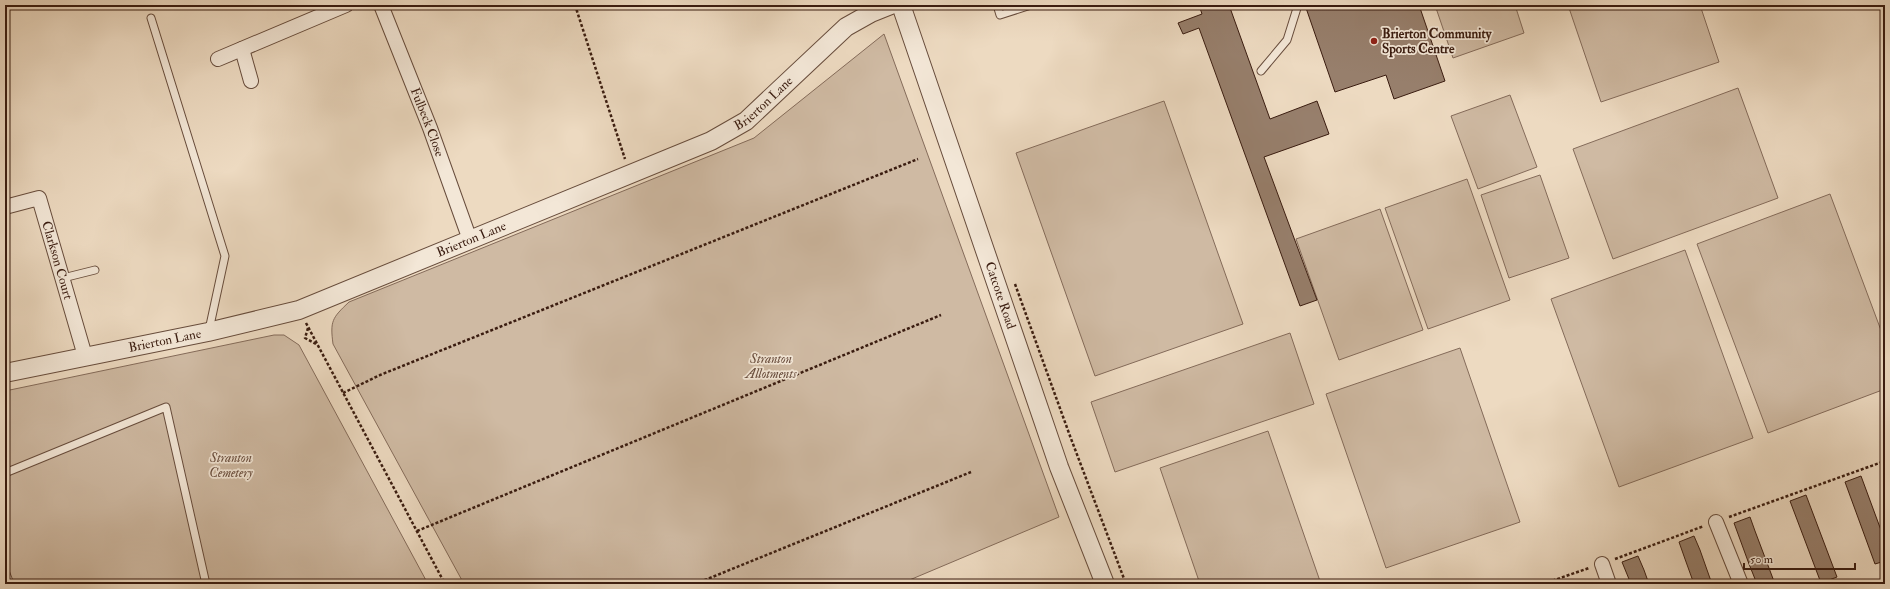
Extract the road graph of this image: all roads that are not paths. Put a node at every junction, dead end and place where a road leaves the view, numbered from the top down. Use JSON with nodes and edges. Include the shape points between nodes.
{"nodes":[{"id":1,"x":346,"y":5,"type":"edge"},
{"id":2,"x":381,"y":5,"type":"edge"},
{"id":3,"x":891,"y":5,"type":"edge"},
{"id":4,"x":901,"y":5,"type":"edge"},
{"id":5,"x":997,"y":5,"type":"edge"},
{"id":6,"x":1031,"y":5,"type":"edge"},
{"id":7,"x":1298,"y":5,"type":"edge"},
{"id":8,"x":151,"y":18,"type":"dead end"},
{"id":9,"x":242,"y":49,"type":"junction"},
{"id":10,"x":218,"y":59,"type":"dead end"},
{"id":11,"x":1261,"y":71,"type":"dead end"},
{"id":12,"x":251,"y":81,"type":"dead end"},
{"id":13,"x":5,"y":207,"type":"edge"},
{"id":14,"x":470,"y":240,"type":"junction"},
{"id":15,"x":95,"y":270,"type":"dead end"},
{"id":16,"x":63,"y":278,"type":"junction"},
{"id":17,"x":208,"y":332,"type":"junction"},
{"id":18,"x":85,"y":356,"type":"junction"},
{"id":19,"x":5,"y":373,"type":"edge"},
{"id":20,"x":5,"y":473,"type":"edge"},
{"id":21,"x":1716,"y":522,"type":"dead end"},
{"id":22,"x":1602,"y":564,"type":"dead end"},
{"id":23,"x":5,"y":571,"type":"edge"},
{"id":24,"x":10,"y":584,"type":"edge"},
{"id":25,"x":206,"y":584,"type":"edge"},
{"id":26,"x":1105,"y":584,"type":"edge"},
{"id":27,"x":1609,"y":584,"type":"edge"},
{"id":28,"x":1741,"y":584,"type":"edge"}],
"edges":[{"from":1,"to":9,"type":"street"},
{"from":2,"to":14,"type":"street","name":"Fulbeck Close","via":[[430,128]]},
{"from":3,"to":14,"type":"street","name":"Brierton Lane","via":[[846,27],[741,124],[711,141]]},
{"from":4,"to":26,"type":"street","name":"Catcote Road","via":[[1059,468]]},
{"from":5,"to":6,"type":"lane","via":[[1000,15]]},
{"from":7,"to":11,"type":"lane","via":[[1287,40]]},
{"from":8,"to":17,"type":"lane","via":[[225,256]]},
{"from":9,"to":10,"type":"street"},
{"from":9,"to":12,"type":"street"},
{"from":13,"to":16,"type":"street","name":"Clarkson Court","via":[[39,198]]},
{"from":14,"to":17,"type":"street","name":"Brierton Lane","via":[[299,310]]},
{"from":15,"to":16,"type":"lane"},
{"from":16,"to":18,"type":"street","name":"Clarkson Court"},
{"from":17,"to":18,"type":"street","name":"Brierton Lane"},
{"from":18,"to":19,"type":"street","name":"Brierton Lane"},
{"from":20,"to":25,"type":"lane","via":[[166,407]]},
{"from":21,"to":28,"type":"street"},
{"from":22,"to":27,"type":"street"},
{"from":23,"to":24,"type":"lane"}]}
